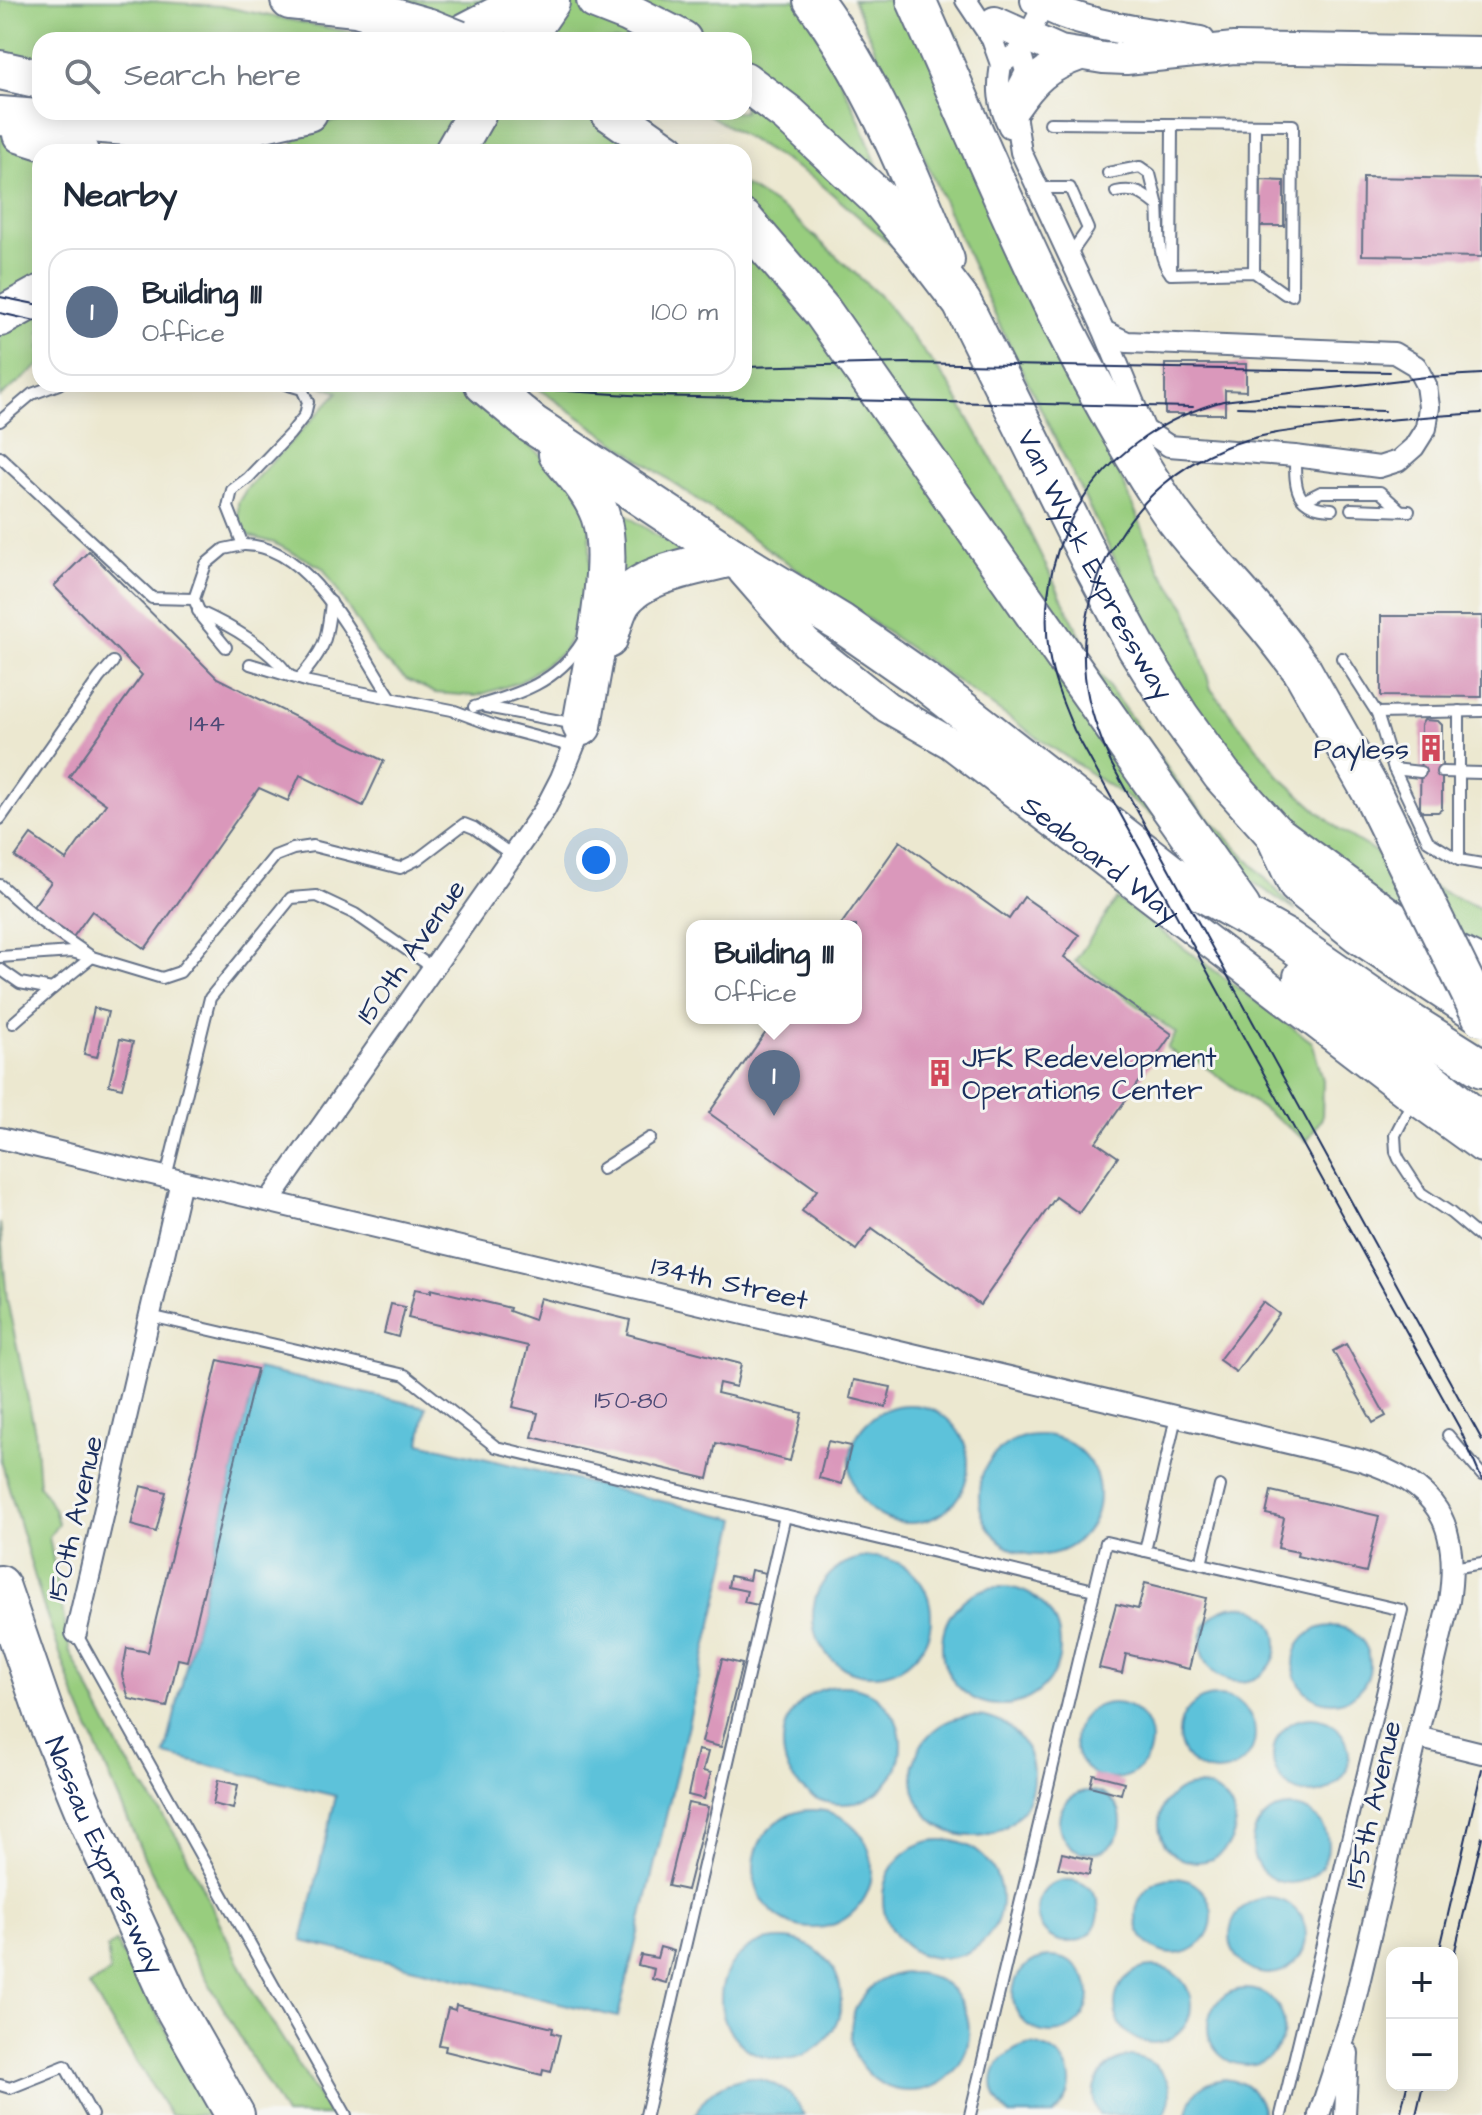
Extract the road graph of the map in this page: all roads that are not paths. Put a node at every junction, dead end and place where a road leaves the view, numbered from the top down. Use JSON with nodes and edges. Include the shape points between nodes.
{"nodes":[{"id":1,"x":290,"y":0,"type":"edge"},
{"id":2,"x":596,"y":0,"type":"edge"},
{"id":3,"x":813,"y":0,"type":"edge"},
{"id":4,"x":916,"y":0,"type":"edge"},
{"id":5,"x":966,"y":0,"type":"edge"},
{"id":6,"x":543,"y":1,"type":"edge"},
{"id":7,"x":1040,"y":2,"type":"edge"},
{"id":8,"x":835,"y":17,"type":"edge"},
{"id":9,"x":995,"y":22,"type":"joint"},
{"id":10,"x":434,"y":32,"type":"edge"},
{"id":11,"x":457,"y":32,"type":"edge"},
{"id":12,"x":507,"y":32,"type":"edge"},
{"id":13,"x":528,"y":32,"type":"edge"},
{"id":14,"x":666,"y":32,"type":"edge"},
{"id":15,"x":1023,"y":44,"type":"junction"},
{"id":16,"x":1234,"y":48,"type":"junction"},
{"id":17,"x":1482,"y":52,"type":"edge"},
{"id":18,"x":1080,"y":55,"type":"junction"},
{"id":19,"x":1001,"y":64,"type":"junction"},
{"id":20,"x":0,"y":70,"type":"edge"},
{"id":21,"x":32,"y":77,"type":"edge"},
{"id":22,"x":752,"y":87,"type":"edge"},
{"id":23,"x":1014,"y":108,"type":"junction"},
{"id":24,"x":0,"y":116,"type":"edge"},
{"id":25,"x":32,"y":119,"type":"edge"},
{"id":26,"x":51,"y":120,"type":"edge"},
{"id":27,"x":273,"y":120,"type":"edge"},
{"id":28,"x":472,"y":120,"type":"edge"},
{"id":29,"x":607,"y":120,"type":"edge"},
{"id":30,"x":621,"y":120,"type":"edge"},
{"id":31,"x":1050,"y":123,"type":"dead end"},
{"id":32,"x":1172,"y":124,"type":"junction"},
{"id":33,"x":1255,"y":125,"type":"junction"},
{"id":34,"x":0,"y":126,"type":"edge"},
{"id":35,"x":55,"y":144,"type":"edge"},
{"id":36,"x":459,"y":144,"type":"edge"},
{"id":37,"x":627,"y":144,"type":"edge"},
{"id":38,"x":656,"y":144,"type":"edge"},
{"id":39,"x":1021,"y":152,"type":"junction"},
{"id":40,"x":1108,"y":173,"type":"dead end"},
{"id":41,"x":1037,"y":188,"type":"junction"},
{"id":42,"x":1116,"y":192,"type":"dead end"},
{"id":43,"x":1158,"y":206,"type":"junction"},
{"id":44,"x":752,"y":229,"type":"edge"},
{"id":45,"x":1069,"y":256,"type":"junction"},
{"id":46,"x":1254,"y":272,"type":"junction"},
{"id":47,"x":1171,"y":274,"type":"junction"},
{"id":48,"x":32,"y":299,"type":"edge"},
{"id":49,"x":962,"y":303,"type":"junction"},
{"id":50,"x":0,"y":317,"type":"edge"},
{"id":51,"x":1104,"y":331,"type":"junction"},
{"id":52,"x":37,"y":392,"type":"edge"},
{"id":53,"x":303,"y":392,"type":"edge"},
{"id":54,"x":474,"y":392,"type":"edge"},
{"id":55,"x":494,"y":392,"type":"edge"},
{"id":56,"x":0,"y":421,"type":"edge"},
{"id":57,"x":532,"y":424,"type":"junction"},
{"id":58,"x":1295,"y":456,"type":"junction"},
{"id":59,"x":0,"y":457,"type":"edge"},
{"id":60,"x":1305,"y":500,"type":"junction"},
{"id":61,"x":1332,"y":509,"type":"dead end"},
{"id":62,"x":1351,"y":509,"type":"dead end"},
{"id":63,"x":243,"y":545,"type":"junction"},
{"id":64,"x":732,"y":557,"type":"junction"},
{"id":65,"x":194,"y":599,"type":"junction"},
{"id":66,"x":331,"y":601,"type":"junction"},
{"id":67,"x":601,"y":605,"type":"junction"},
{"id":68,"x":198,"y":611,"type":"junction"},
{"id":69,"x":226,"y":647,"type":"dead end"},
{"id":70,"x":1342,"y":658,"type":"dead end"},
{"id":71,"x":113,"y":662,"type":"dead end"},
{"id":72,"x":250,"y":664,"type":"dead end"},
{"id":73,"x":295,"y":678,"type":"junction"},
{"id":74,"x":390,"y":696,"type":"junction"},
{"id":75,"x":474,"y":707,"type":"junction"},
{"id":76,"x":452,"y":710,"type":"junction"},
{"id":77,"x":1459,"y":711,"type":"junction"},
{"id":78,"x":1482,"y":711,"type":"edge"},
{"id":79,"x":1377,"y":713,"type":"junction"},
{"id":80,"x":578,"y":736,"type":"junction"},
{"id":81,"x":1394,"y":769,"type":"junction"},
{"id":82,"x":1420,"y":772,"type":"dead end"},
{"id":83,"x":1442,"y":772,"type":"dead end"},
{"id":84,"x":1459,"y":772,"type":"junction"},
{"id":85,"x":1482,"y":773,"type":"edge"},
{"id":86,"x":0,"y":819,"type":"edge"},
{"id":87,"x":1274,"y":833,"type":"junction"},
{"id":88,"x":512,"y":855,"type":"junction"},
{"id":89,"x":1459,"y":860,"type":"junction"},
{"id":90,"x":1482,"y":864,"type":"edge"},
{"id":91,"x":1175,"y":877,"type":"junction"},
{"id":92,"x":0,"y":885,"type":"edge"},
{"id":93,"x":1246,"y":914,"type":"junction"},
{"id":94,"x":0,"y":957,"type":"edge"},
{"id":95,"x":92,"y":957,"type":"junction"},
{"id":96,"x":1482,"y":967,"type":"edge"},
{"id":97,"x":433,"y":968,"type":"junction"},
{"id":98,"x":0,"y":969,"type":"edge"},
{"id":99,"x":52,"y":989,"type":"junction"},
{"id":100,"x":1482,"y":1016,"type":"edge"},
{"id":101,"x":13,"y":1023,"type":"dead end"},
{"id":102,"x":1482,"y":1068,"type":"edge"},
{"id":103,"x":1414,"y":1098,"type":"junction"},
{"id":104,"x":1482,"y":1123,"type":"edge"},
{"id":105,"x":0,"y":1138,"type":"edge"},
{"id":106,"x":650,"y":1138,"type":"dead end"},
{"id":107,"x":1482,"y":1147,"type":"edge"},
{"id":108,"x":602,"y":1169,"type":"dead end"},
{"id":109,"x":174,"y":1179,"type":"junction"},
{"id":110,"x":269,"y":1201,"type":"junction"},
{"id":111,"x":1482,"y":1239,"type":"edge"},
{"id":112,"x":150,"y":1316,"type":"junction"},
{"id":113,"x":1176,"y":1417,"type":"junction"},
{"id":114,"x":1448,"y":1435,"type":"dead end"},
{"id":115,"x":1482,"y":1475,"type":"edge"},
{"id":116,"x":1220,"y":1486,"type":"dead end"},
{"id":117,"x":1435,"y":1505,"type":"joint"},
{"id":118,"x":785,"y":1516,"type":"junction"},
{"id":119,"x":1145,"y":1551,"type":"junction"},
{"id":120,"x":1482,"y":1563,"type":"edge"},
{"id":121,"x":1201,"y":1564,"type":"junction"},
{"id":122,"x":1453,"y":1568,"type":"junction"},
{"id":123,"x":0,"y":1585,"type":"edge"},
{"id":124,"x":1094,"y":1590,"type":"junction"},
{"id":125,"x":76,"y":1633,"type":"joint"},
{"id":126,"x":1417,"y":1737,"type":"junction"},
{"id":127,"x":1482,"y":1753,"type":"edge"},
{"id":128,"x":86,"y":1815,"type":"junction"},
{"id":129,"x":1351,"y":2017,"type":"junction"},
{"id":130,"x":0,"y":2085,"type":"edge"},
{"id":131,"x":92,"y":2115,"type":"edge"},
{"id":132,"x":235,"y":2115,"type":"edge"},
{"id":133,"x":262,"y":2115,"type":"edge"},
{"id":134,"x":346,"y":2115,"type":"edge"},
{"id":135,"x":646,"y":2115,"type":"edge"},
{"id":136,"x":970,"y":2115,"type":"edge"},
{"id":137,"x":1281,"y":2115,"type":"edge"},
{"id":138,"x":1319,"y":2115,"type":"edge"},
{"id":139,"x":1345,"y":2115,"type":"edge"}],
"edges":[{"from":1,"to":10,"type":"highway","via":[[356,7]]},
{"from":2,"to":14,"type":"highway"},
{"from":3,"to":8,"type":"highway"},
{"from":4,"to":100,"type":"highway","bridge":true,"via":[[1010,218],[1114,424],[1212,566],[1302,670],[1373,795]]},
{"from":5,"to":9,"type":"street"},
{"from":5,"to":19,"type":"street","via":[[992,39]]},
{"from":6,"to":11,"type":"highway"},
{"from":6,"to":12,"type":"highway"},
{"from":6,"to":13,"type":"highway"},
{"from":7,"to":15,"type":"street"},
{"from":7,"to":16,"type":"street","via":[[1089,21]]},
{"from":8,"to":49,"type":"highway","via":[[906,165]]},
{"from":9,"to":15,"type":"street"},
{"from":15,"to":18,"type":"street"},
{"from":15,"to":19,"type":"street"},
{"from":15,"to":23,"type":"street","via":[[1026,72]]},
{"from":16,"to":17,"type":"street"},
{"from":16,"to":18,"type":"street","via":[[1126,59]]},
{"from":18,"to":23,"type":"street","via":[[1040,75]]},
{"from":19,"to":39,"type":"street","via":[[998,96]]},
{"from":20,"to":21,"type":"highway"},
{"from":22,"to":49,"type":"highway","name":"Van Wyck Expressway","via":[[879,199]]},
{"from":23,"to":39,"type":"street"},
{"from":24,"to":25,"type":"highway"},
{"from":26,"to":27,"type":"highway","via":[[191,131]]},
{"from":28,"to":36,"type":"highway"},
{"from":29,"to":37,"type":"highway"},
{"from":30,"to":38,"type":"highway"},
{"from":31,"to":32,"type":"lane"},
{"from":32,"to":33,"type":"lane"},
{"from":32,"to":47,"type":"lane"},
{"from":33,"to":46,"type":"lane"},
{"from":33,"to":46,"type":"lane","via":[[1293,125],[1289,294]]},
{"from":34,"to":35,"type":"highway"},
{"from":39,"to":41,"type":"street"},
{"from":40,"to":43,"type":"lane","via":[[1140,167],[1150,174]]},
{"from":41,"to":45,"type":"street"},
{"from":41,"to":45,"type":"lane","via":[[1070,188],[1079,207],[1088,229]]},
{"from":42,"to":43,"type":"lane","via":[[1140,192]]},
{"from":43,"to":47,"type":"lane","via":[[1161,254]]},
{"from":44,"to":93,"type":"highway","via":[[822,311]]},
{"from":45,"to":51,"type":"street"},
{"from":46,"to":47,"type":"lane"},
{"from":48,"to":50,"type":"highway"},
{"from":49,"to":87,"type":"highway","name":"Van Wyck Expressway","via":[[1137,648],[1222,775]]},
{"from":51,"to":58,"type":"street","via":[[1145,430],[1169,446]]},
{"from":51,"to":58,"type":"street","via":[[1127,342],[1394,353],[1416,366],[1426,385],[1426,428],[1398,461],[1379,467]]},
{"from":52,"to":56,"type":"lane"},
{"from":53,"to":63,"type":"lane","via":[[305,415],[232,490],[228,507]]},
{"from":54,"to":57,"type":"highway"},
{"from":55,"to":57,"type":"highway"},
{"from":57,"to":64,"type":"highway"},
{"from":57,"to":67,"type":"highway","via":[[585,485],[599,512],[606,557]]},
{"from":58,"to":60,"type":"lane","via":[[1294,488]]},
{"from":59,"to":65,"type":"lane","via":[[152,598]]},
{"from":60,"to":61,"type":"lane"},
{"from":60,"to":62,"type":"lane","via":[[1321,492],[1380,492],[1404,510]]},
{"from":63,"to":65,"type":"lane","via":[[224,549],[206,564]]},
{"from":63,"to":66,"type":"lane","via":[[280,555],[304,571]]},
{"from":64,"to":80,"type":"highway","via":[[651,579],[623,599]]},
{"from":64,"to":91,"type":"highway","via":[[927,683]]},
{"from":64,"to":103,"type":"street","name":"Seaboard Way","via":[[806,643],[887,707],[950,743]]},
{"from":65,"to":68,"type":"lane"},
{"from":66,"to":73,"type":"lane","via":[[328,637],[314,661]]},
{"from":66,"to":74,"type":"lane"},
{"from":67,"to":75,"type":"lane","via":[[579,648],[553,676],[521,693]]},
{"from":67,"to":80,"type":"highway"},
{"from":68,"to":69,"type":"lane"},
{"from":68,"to":73,"type":"lane","via":[[273,655]]},
{"from":70,"to":79,"type":"lane"},
{"from":71,"to":86,"type":"lane"},
{"from":72,"to":73,"type":"lane"},
{"from":73,"to":74,"type":"lane"},
{"from":74,"to":76,"type":"lane"},
{"from":75,"to":76,"type":"lane"},
{"from":75,"to":80,"type":"lane","via":[[498,708]]},
{"from":76,"to":80,"type":"lane","via":[[495,726]]},
{"from":77,"to":78,"type":"lane"},
{"from":77,"to":79,"type":"lane"},
{"from":77,"to":84,"type":"lane"},
{"from":79,"to":81,"type":"lane"},
{"from":80,"to":88,"type":"street","name":"150th Avenue","via":[[553,795]]},
{"from":81,"to":82,"type":"lane"},
{"from":81,"to":89,"type":"lane","via":[[1428,841]]},
{"from":83,"to":84,"type":"lane"},
{"from":84,"to":85,"type":"lane"},
{"from":84,"to":89,"type":"lane"},
{"from":87,"to":96,"type":"highway","via":[[1400,926]]},
{"from":87,"to":100,"type":"highway","name":"Van Wyck Expressway","via":[[1298,885],[1359,934]]},
{"from":88,"to":95,"type":"lane","via":[[464,824],[400,868],[313,846],[293,849],[275,856],[180,972],[162,978]]},
{"from":88,"to":97,"type":"street","name":"150th Avenue"},
{"from":89,"to":90,"type":"lane"},
{"from":91,"to":93,"type":"highway"},
{"from":91,"to":104,"type":"highway"},
{"from":92,"to":95,"type":"lane"},
{"from":93,"to":102,"type":"highway"},
{"from":94,"to":95,"type":"lane","via":[[72,952]]},
{"from":95,"to":99,"type":"lane"},
{"from":97,"to":109,"type":"lane","via":[[343,908],[317,896],[291,898],[210,998]]},
{"from":97,"to":110,"type":"street","name":"150th Avenue"},
{"from":98,"to":99,"type":"lane","via":[[20,983]]},
{"from":99,"to":101,"type":"lane"},
{"from":103,"to":107,"type":"street","name":"Seaboard Way"},
{"from":103,"to":111,"type":"lane","via":[[1395,1135],[1399,1159],[1421,1193]]},
{"from":105,"to":109,"type":"street","name":"134th Street"},
{"from":106,"to":108,"type":"lane"},
{"from":109,"to":110,"type":"street","name":"134th Street"},
{"from":109,"to":112,"type":"street","name":"150th Avenue"},
{"from":110,"to":113,"type":"street","name":"134th Street"},
{"from":112,"to":118,"type":"lane","via":[[405,1375],[496,1447]]},
{"from":112,"to":125,"type":"street","name":"150th Avenue"},
{"from":113,"to":117,"type":"street","name":"134th Street","via":[[1379,1465],[1415,1484]]},
{"from":113,"to":119,"type":"lane"},
{"from":114,"to":115,"type":"lane"},
{"from":116,"to":121,"type":"lane"},
{"from":117,"to":122,"type":"street","name":"155th Avenue","via":[[1447,1530]]},
{"from":118,"to":124,"type":"lane"},
{"from":118,"to":135,"type":"lane"},
{"from":119,"to":121,"type":"lane"},
{"from":119,"to":124,"type":"lane","via":[[1106,1542]]},
{"from":120,"to":122,"type":"lane"},
{"from":121,"to":137,"type":"lane","via":[[1402,1610]]},
{"from":122,"to":126,"type":"street","name":"155th Avenue"},
{"from":123,"to":128,"type":"highway","name":"Nassau Expressway"},
{"from":124,"to":136,"type":"lane"},
{"from":125,"to":134,"type":"lane"},
{"from":126,"to":127,"type":"street"},
{"from":126,"to":129,"type":"street","name":"155th Avenue"},
{"from":128,"to":132,"type":"highway","name":"Nassau Expressway","via":[[172,2004]]},
{"from":128,"to":133,"type":"highway"},
{"from":129,"to":138,"type":"street","name":"155th Avenue"},
{"from":129,"to":139,"type":"street"},
{"from":130,"to":131,"type":"lane","via":[[10,2088],[65,2066]]}]}
